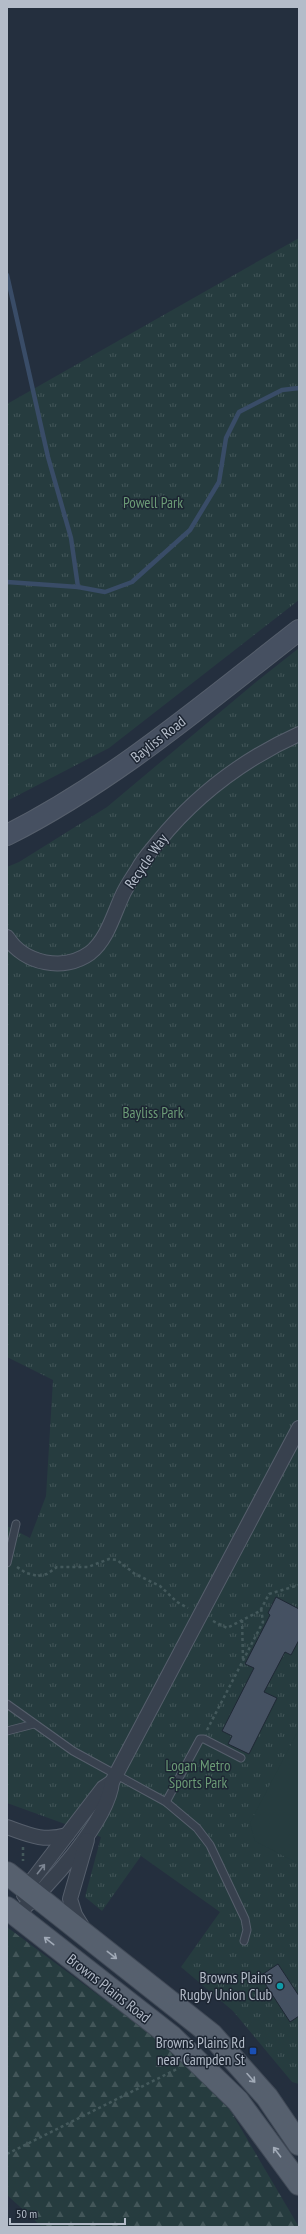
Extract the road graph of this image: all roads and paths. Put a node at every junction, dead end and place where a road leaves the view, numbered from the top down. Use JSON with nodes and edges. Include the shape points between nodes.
{"nodes":[{"id":1,"x":299,"y":630,"type":"edge"},
{"id":2,"x":299,"y":734,"type":"edge"},
{"id":3,"x":7,"y":835,"type":"edge"},
{"id":4,"x":7,"y":937,"type":"edge"},
{"id":5,"x":299,"y":1428,"type":"edge"},
{"id":6,"x":16,"y":1524,"type":"dead end"},
{"id":7,"x":7,"y":1562,"type":"edge"},
{"id":8,"x":15,"y":1566,"type":"dead end"},
{"id":9,"x":299,"y":1585,"type":"edge"},
{"id":10,"x":261,"y":1608,"type":"junction"},
{"id":11,"x":192,"y":1610,"type":"dead end"},
{"id":12,"x":209,"y":1619,"type":"dead end"},
{"id":13,"x":242,"y":1620,"type":"junction"},
{"id":14,"x":243,"y":1660,"type":"junction"},
{"id":15,"x":7,"y":1704,"type":"edge"},
{"id":16,"x":34,"y":1724,"type":"junction"},
{"id":17,"x":7,"y":1731,"type":"edge"},
{"id":18,"x":202,"y":1739,"type":"junction"},
{"id":19,"x":241,"y":1758,"type":"dead end"},
{"id":20,"x":114,"y":1778,"type":"junction"},
{"id":21,"x":166,"y":1802,"type":"junction"},
{"id":22,"x":7,"y":1827,"type":"edge"},
{"id":23,"x":89,"y":1832,"type":"junction"},
{"id":24,"x":67,"y":1834,"type":"junction"},
{"id":25,"x":7,"y":1873,"type":"edge"},
{"id":26,"x":32,"y":1891,"type":"junction"},
{"id":27,"x":11,"y":1911,"type":"edge"},
{"id":28,"x":86,"y":1934,"type":"junction"},
{"id":29,"x":244,"y":1941,"type":"dead end"},
{"id":30,"x":196,"y":2060,"type":"junction"},
{"id":31,"x":299,"y":2144,"type":"edge"},
{"id":32,"x":7,"y":2154,"type":"edge"},
{"id":33,"x":299,"y":2184,"type":"edge"}],
"edges":[{"from":1,"to":3,"type":"street","name":"Bayliss Road","via":[[120,769],[44,816]]},
{"from":2,"to":4,"type":"street","name":"Recycle Way","via":[[270,747],[230,773],[203,794],[173,823],[140,866],[124,892],[102,938],[90,953],[75,960],[53,964],[30,959]]},
{"from":5,"to":20,"type":"street"},
{"from":6,"to":7,"type":"lane"},
{"from":8,"to":11,"type":"path","via":[[26,1573],[38,1576],[47,1574],[57,1567],[88,1567],[108,1559],[117,1560],[135,1574],[160,1586],[177,1602]]},
{"from":9,"to":10,"type":"path","via":[[269,1594]]},
{"from":10,"to":13,"type":"path"},
{"from":10,"to":14,"type":"path","via":[[263,1622]]},
{"from":12,"to":13,"type":"path","via":[[227,1628]]},
{"from":13,"to":14,"type":"path"},
{"from":14,"to":18,"type":"path"},
{"from":15,"to":16,"type":"lane"},
{"from":16,"to":17,"type":"lane"},
{"from":16,"to":20,"type":"lane"},
{"from":18,"to":19,"type":"lane"},
{"from":18,"to":21,"type":"lane"},
{"from":20,"to":21,"type":"lane"},
{"from":20,"to":23,"type":"street","via":[[110,1792]]},
{"from":20,"to":24,"type":"street"},
{"from":21,"to":29,"type":"lane","via":[[197,1828],[210,1845],[245,1920],[247,1930]]},
{"from":22,"to":24,"type":"street","via":[[44,1839]]},
{"from":23,"to":26,"type":"street"},
{"from":23,"to":28,"type":"street","via":[[70,1899],[75,1915]]},
{"from":26,"to":24,"type":"street","one_way":true},
{"from":25,"to":26,"type":"main road","name":"Browns Plains Road"},
{"from":26,"to":27,"type":"street"},
{"from":26,"to":28,"type":"main road","name":"Browns Plains Road"},
{"from":30,"to":27,"type":"main road","name":"Browns Plains Road","one_way":true,"via":[[172,2037]]},
{"from":28,"to":31,"type":"main road","name":"Browns Plains Road","one_way":true,"via":[[212,2035],[267,2097]]},
{"from":30,"to":32,"type":"path"},
{"from":33,"to":30,"type":"main road","name":"Browns Plains Road","one_way":true,"via":[[238,2101]]}]}
